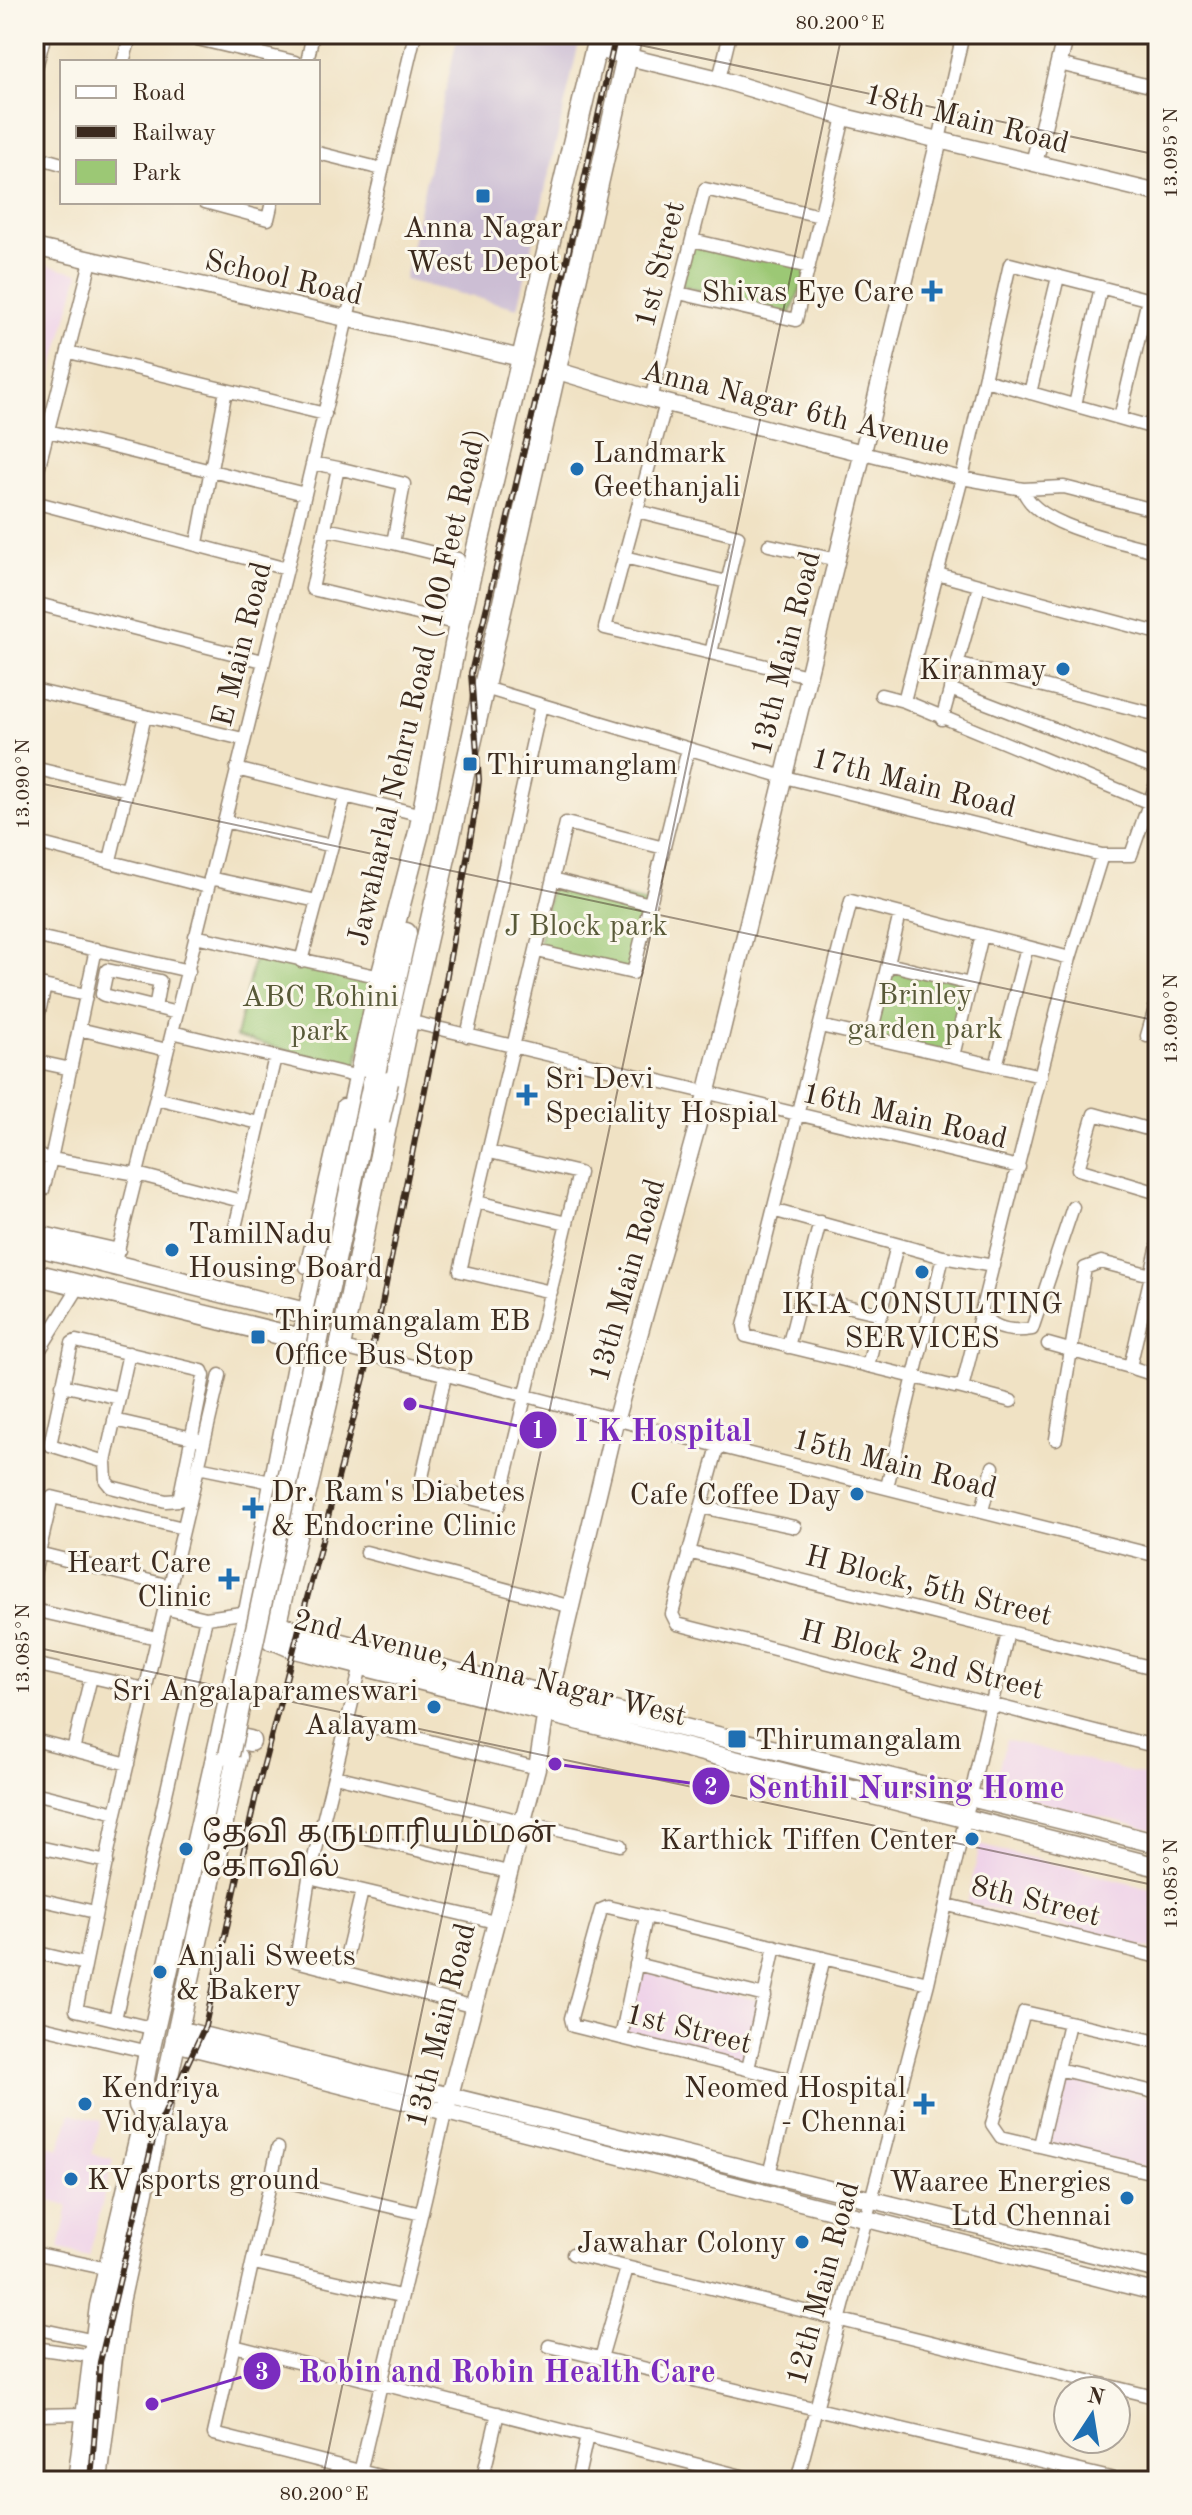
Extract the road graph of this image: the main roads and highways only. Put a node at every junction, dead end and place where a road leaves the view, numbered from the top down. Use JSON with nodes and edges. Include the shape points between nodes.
{"nodes":[{"id":1,"x":597,"y":42,"type":"edge"},
{"id":2,"x":630,"y":44,"type":"edge"},
{"id":3,"x":421,"y":824,"type":"junction"},
{"id":4,"x":451,"y":836,"type":"junction"},
{"id":5,"x":368,"y":1078,"type":"junction"},
{"id":6,"x":326,"y":1236,"type":"junction"},
{"id":7,"x":34,"y":1245,"type":"edge"},
{"id":8,"x":361,"y":1245,"type":"junction"},
{"id":9,"x":34,"y":1274,"type":"edge"},
{"id":10,"x":308,"y":1313,"type":"junction"},
{"id":11,"x":345,"y":1323,"type":"junction"},
{"id":12,"x":302,"y":1340,"type":"junction"},
{"id":13,"x":340,"y":1347,"type":"junction"},
{"id":14,"x":248,"y":1620,"type":"junction"},
{"id":15,"x":274,"y":1631,"type":"junction"},
{"id":16,"x":549,"y":1704,"type":"junction"},
{"id":17,"x":221,"y":1735,"type":"junction"},
{"id":18,"x":238,"y":1751,"type":"junction"},
{"id":19,"x":1158,"y":1844,"type":"edge"},
{"id":20,"x":1158,"y":1867,"type":"edge"},
{"id":21,"x":185,"y":2038,"type":"road end"},
{"id":22,"x":154,"y":2114,"type":"junction"},
{"id":23,"x":78,"y":2481,"type":"edge"},
{"id":24,"x":97,"y":2481,"type":"edge"}],
"edges":[{"from":1,"to":3,"type":"main road","name":"Jawaharlal Nehru Road (100 Feet Road)","via":[[453,623]]},
{"from":2,"to":4,"type":"main road"},
{"from":3,"to":5,"type":"main road","name":"Jawaharlal Nehru Road (100 Feet Road)","via":[[381,977]]},
{"from":3,"to":5,"type":"main road","via":[[424,849]]},
{"from":4,"to":5,"type":"main road","via":[[437,858]]},
{"from":4,"to":8,"type":"main road"},
{"from":5,"to":6,"type":"main road","name":"Jawaharlal Nehru Road (100 Feet Road)"},
{"from":5,"to":18,"type":"main road","bridge":true},
{"from":6,"to":8,"type":"main road"},
{"from":6,"to":10,"type":"main road","name":"Jawaharlal Nehru Road (100 Feet Road)"},
{"from":7,"to":10,"type":"main road","via":[[116,1258]]},
{"from":8,"to":11,"type":"main road"},
{"from":9,"to":12,"type":"main road"},
{"from":10,"to":11,"type":"main road"},
{"from":10,"to":12,"type":"main road","name":"Jawaharlal Nehru Road (100 Feet Road)"},
{"from":11,"to":13,"type":"main road"},
{"from":12,"to":13,"type":"main road"},
{"from":12,"to":14,"type":"main road","name":"Jawaharlal Nehru Road (100 Feet Road)"},
{"from":13,"to":15,"type":"main road"},
{"from":14,"to":15,"type":"main road"},
{"from":14,"to":17,"type":"main road","name":"Jawaharlal Nehru Road (100 Feet Road)"},
{"from":15,"to":16,"type":"main road","name":"2nd Avenue, Anna Nagar West","via":[[309,1635]]},
{"from":15,"to":16,"type":"main road","name":"2nd Avenue, Anna Nagar West","via":[[361,1666]]},
{"from":16,"to":19,"type":"main road","name":"2nd Avenue, Anna Nagar West","via":[[973,1796]]},
{"from":16,"to":20,"type":"main road","name":"2nd Avenue, Anna Nagar West"},
{"from":17,"to":18,"type":"main road"},
{"from":17,"to":22,"type":"main road","name":"Jawaharlal Nehru Road (100 Feet Road)","via":[[139,2105]]},
{"from":18,"to":22,"type":"main road"},
{"from":21,"to":22,"type":"main road","name":"Jawaharlal Nehru Road (100 Feet Road)","via":[[170,2105]]},
{"from":22,"to":23,"type":"main road","name":"Jawaharlal Nehru Road (100 Feet Road)","via":[[108,2269]]},
{"from":22,"to":24,"type":"main road","name":"Jawaharlal Nehru Road (100 Feet Road)","via":[[118,2307]]}]}
